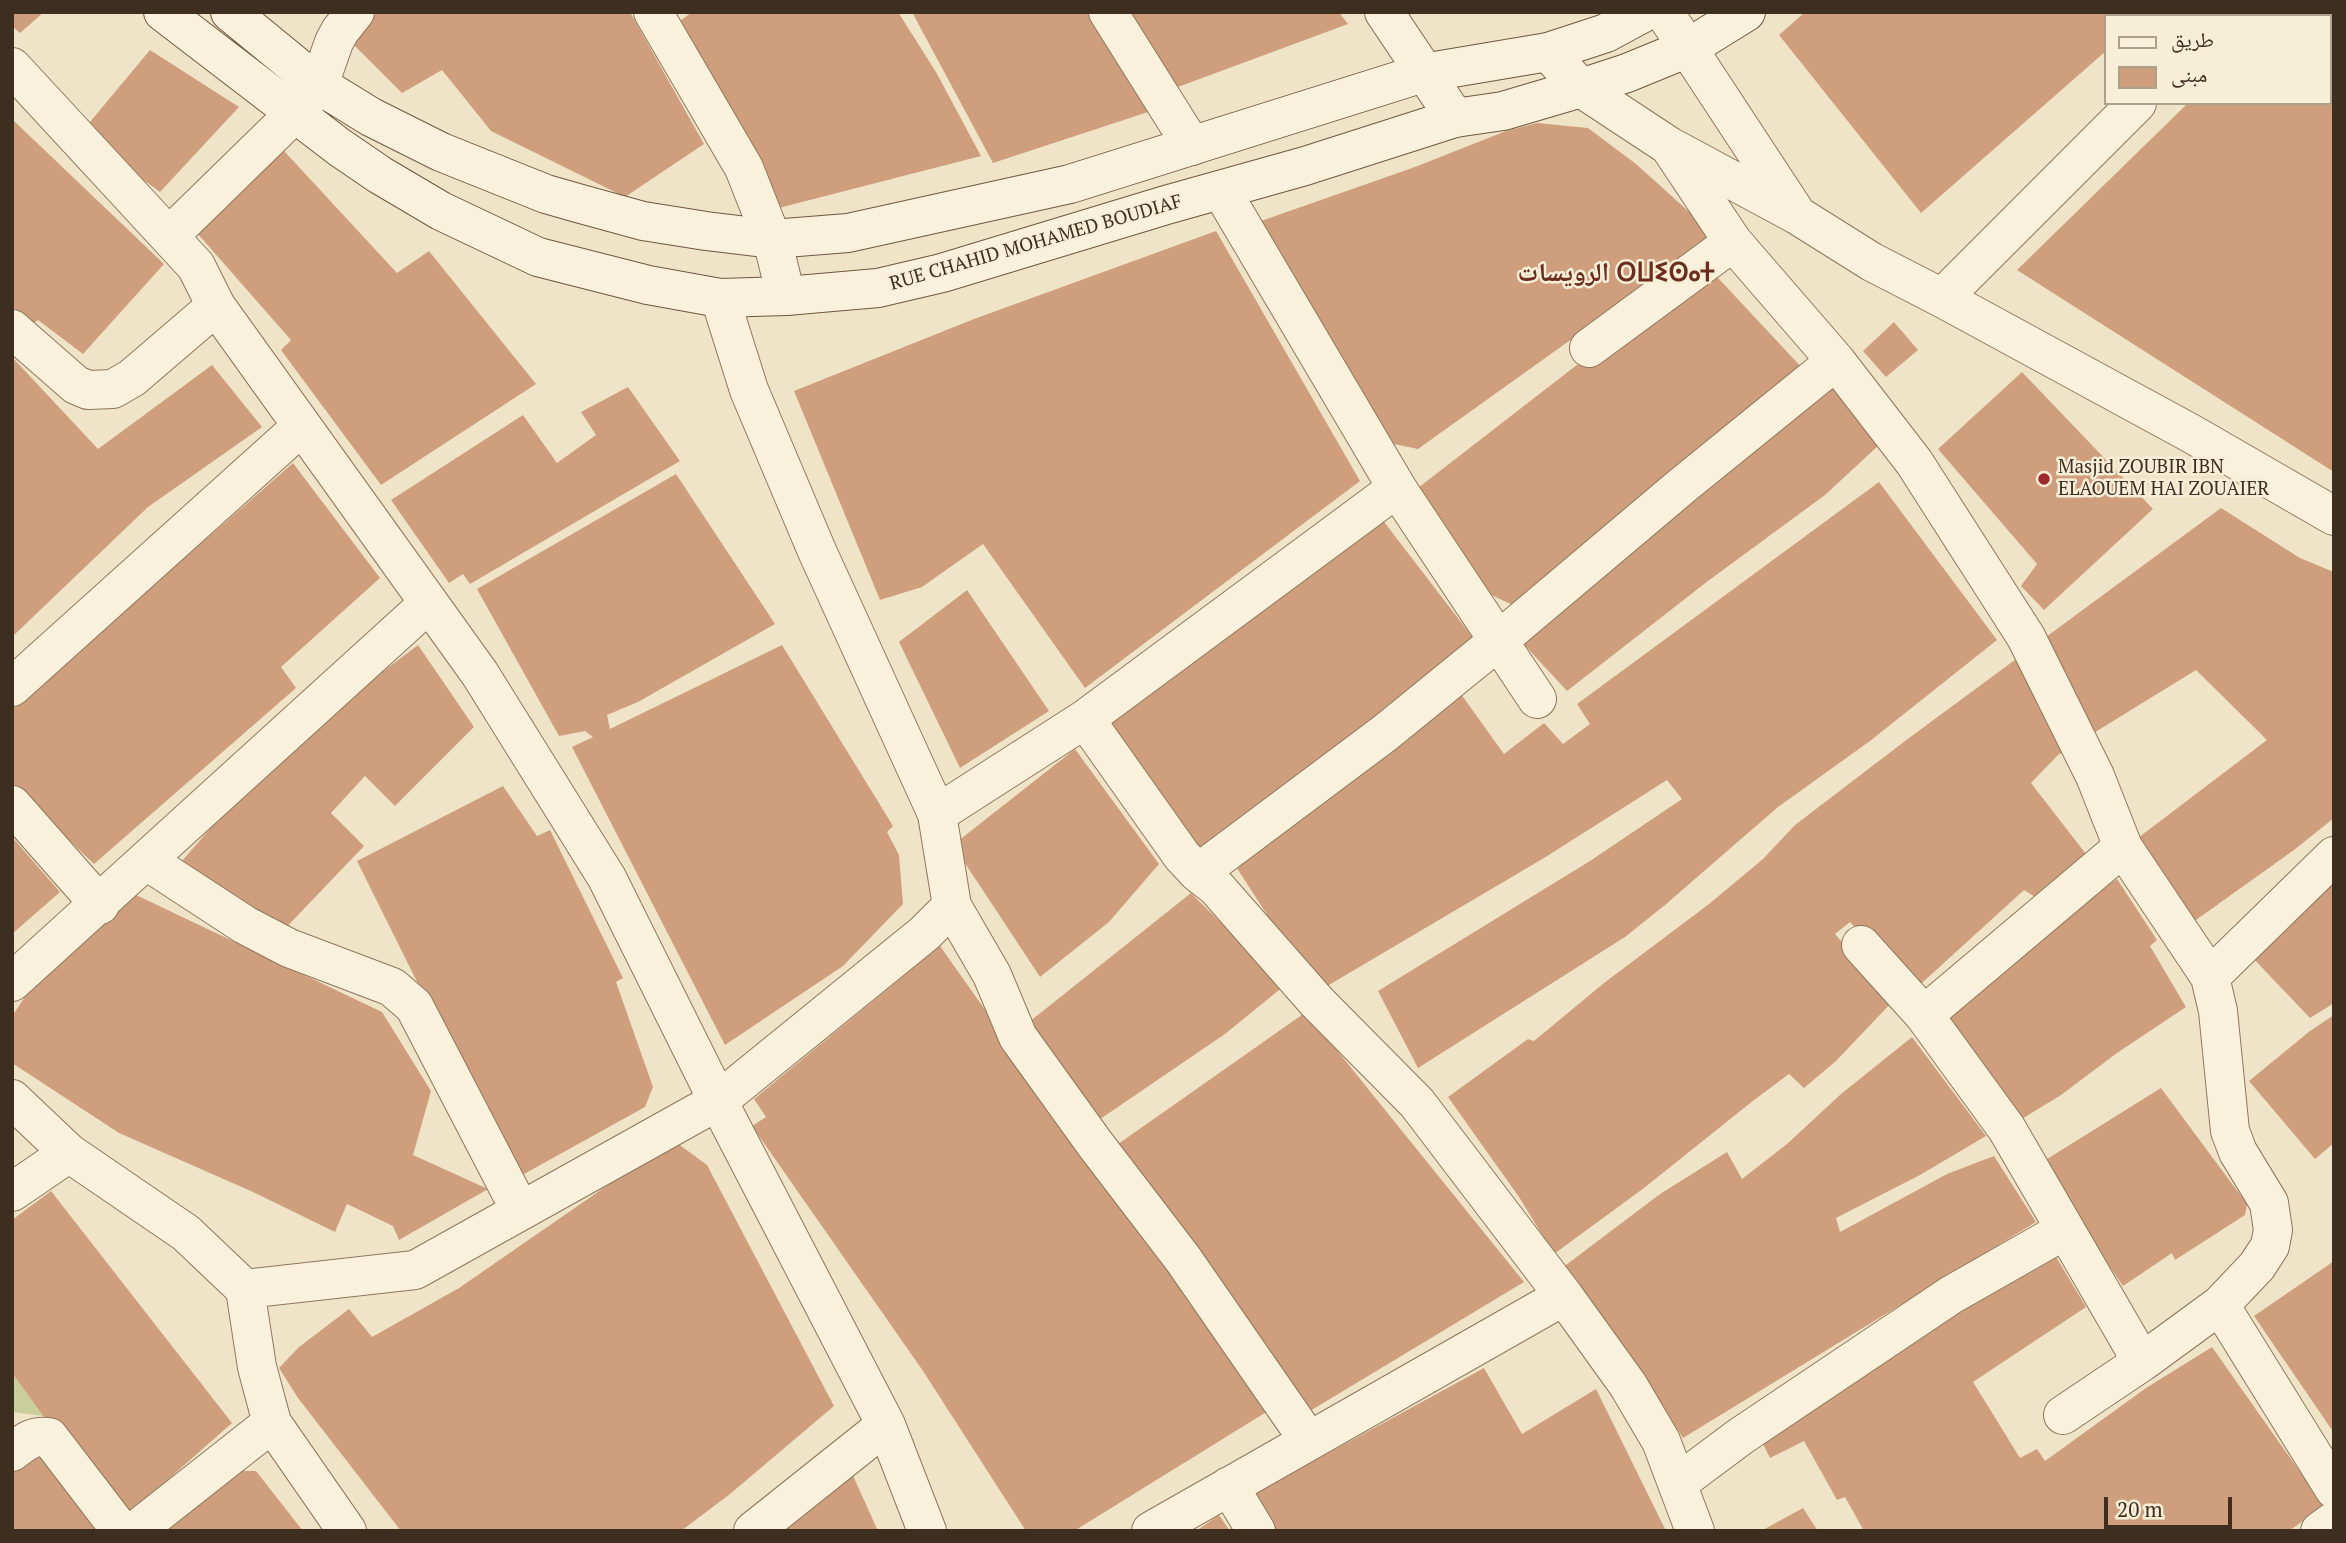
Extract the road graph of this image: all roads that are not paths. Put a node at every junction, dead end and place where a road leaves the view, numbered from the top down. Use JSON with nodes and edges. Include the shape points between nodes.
{"nodes":[{"id":1,"x":163,"y":12,"type":"edge"},
{"id":2,"x":230,"y":12,"type":"edge"},
{"id":3,"x":355,"y":12,"type":"edge"},
{"id":4,"x":653,"y":12,"type":"edge"},
{"id":5,"x":1108,"y":12,"type":"edge"},
{"id":6,"x":1384,"y":12,"type":"edge"},
{"id":7,"x":1645,"y":12,"type":"edge"},
{"id":8,"x":1664,"y":12,"type":"edge"},
{"id":9,"x":1746,"y":12,"type":"edge"},
{"id":10,"x":1688,"y":48,"type":"junction"},
{"id":11,"x":1548,"y":52,"type":"junction"},
{"id":12,"x":12,"y":67,"type":"edge"},
{"id":13,"x":1423,"y":73,"type":"junction"},
{"id":14,"x":319,"y":85,"type":"junction"},
{"id":15,"x":1581,"y":88,"type":"junction"},
{"id":16,"x":2135,"y":105,"type":"edge"},
{"id":17,"x":294,"y":114,"type":"junction"},
{"id":18,"x":1455,"y":118,"type":"junction"},
{"id":19,"x":1192,"y":146,"type":"junction"},
{"id":20,"x":1669,"y":146,"type":"junction"},
{"id":21,"x":1221,"y":190,"type":"junction"},
{"id":22,"x":1797,"y":215,"type":"junction"},
{"id":23,"x":169,"y":236,"type":"junction"},
{"id":24,"x":772,"y":239,"type":"junction"},
{"id":25,"x":1733,"y":242,"type":"junction"},
{"id":26,"x":786,"y":296,"type":"junction"},
{"id":27,"x":720,"y":298,"type":"junction"},
{"id":28,"x":1942,"y":298,"type":"junction"},
{"id":29,"x":216,"y":306,"type":"junction"},
{"id":30,"x":12,"y":329,"type":"edge"},
{"id":31,"x":1589,"y":348,"type":"dead end"},
{"id":32,"x":1836,"y":361,"type":"junction"},
{"id":33,"x":302,"y":426,"type":"junction"},
{"id":34,"x":1397,"y":488,"type":"junction"},
{"id":35,"x":2334,"y":516,"type":"edge"},
{"id":36,"x":429,"y":603,"type":"junction"},
{"id":37,"x":1498,"y":641,"type":"junction"},
{"id":38,"x":14,"y":682,"type":"edge"},
{"id":39,"x":1537,"y":699,"type":"dead end"},
{"id":40,"x":1085,"y":719,"type":"junction"},
{"id":41,"x":12,"y":805,"type":"edge"},
{"id":42,"x":937,"y":814,"type":"junction"},
{"id":43,"x":2123,"y":847,"type":"junction"},
{"id":44,"x":2334,"y":856,"type":"edge"},
{"id":45,"x":147,"y":862,"type":"junction"},
{"id":46,"x":1198,"y":873,"type":"junction"},
{"id":47,"x":100,"y":905,"type":"junction"},
{"id":48,"x":952,"y":906,"type":"junction"},
{"id":49,"x":1861,"y":945,"type":"dead end"},
{"id":50,"x":2210,"y":977,"type":"junction"},
{"id":51,"x":12,"y":982,"type":"edge"},
{"id":52,"x":1924,"y":1015,"type":"junction"},
{"id":53,"x":12,"y":1099,"type":"edge"},
{"id":54,"x":718,"y":1101,"type":"junction"},
{"id":55,"x":68,"y":1153,"type":"junction"},
{"id":56,"x":12,"y":1192,"type":"edge"},
{"id":57,"x":520,"y":1210,"type":"junction"},
{"id":58,"x":2066,"y":1230,"type":"junction"},
{"id":59,"x":245,"y":1289,"type":"junction"},
{"id":60,"x":1564,"y":1296,"type":"junction"},
{"id":61,"x":2220,"y":1305,"type":"junction"},
{"id":62,"x":2142,"y":1362,"type":"junction"},
{"id":63,"x":2063,"y":1415,"type":"dead end"},
{"id":64,"x":272,"y":1423,"type":"junction"},
{"id":65,"x":886,"y":1425,"type":"junction"},
{"id":66,"x":1309,"y":1441,"type":"junction"},
{"id":67,"x":12,"y":1452,"type":"edge"},
{"id":68,"x":1678,"y":1483,"type":"junction"},
{"id":69,"x":1229,"y":1486,"type":"junction"},
{"id":70,"x":2334,"y":1489,"type":"edge"},
{"id":71,"x":2334,"y":1521,"type":"edge"},
{"id":72,"x":121,"y":1531,"type":"edge"},
{"id":73,"x":135,"y":1531,"type":"edge"},
{"id":74,"x":347,"y":1531,"type":"edge"},
{"id":75,"x":753,"y":1531,"type":"edge"},
{"id":76,"x":927,"y":1531,"type":"edge"},
{"id":77,"x":1151,"y":1531,"type":"edge"},
{"id":78,"x":1256,"y":1531,"type":"edge"},
{"id":79,"x":1695,"y":1531,"type":"edge"},
{"id":80,"x":2320,"y":1531,"type":"edge"}],
"edges":[{"from":1,"to":17,"type":"street","name":"RUE CHAHID MOHAMED BOUDIAF"},
{"from":2,"to":14,"type":"street"},
{"from":3,"to":14,"type":"street","via":[[334,42]]},
{"from":4,"to":24,"type":"street","via":[[744,168]]},
{"from":5,"to":19,"type":"street"},
{"from":6,"to":13,"type":"street"},
{"from":7,"to":11,"type":"street","via":[[1606,33]]},
{"from":8,"to":10,"type":"street"},
{"from":9,"to":10,"type":"street","name":"RUE CHAHID MOHAMED BOUDIAF"},
{"from":10,"to":15,"type":"street","name":"RUE CHAHID MOHAMED BOUDIAF"},
{"from":10,"to":22,"type":"street"},
{"from":11,"to":13,"type":"street"},
{"from":11,"to":15,"type":"street"},
{"from":12,"to":23,"type":"street"},
{"from":13,"to":18,"type":"street"},
{"from":13,"to":19,"type":"street"},
{"from":14,"to":17,"type":"street"},
{"from":14,"to":24,"type":"street","via":[[441,152],[546,194],[643,221]]},
{"from":15,"to":18,"type":"street","name":"RUE CHAHID MOHAMED BOUDIAF","via":[[1503,111]]},
{"from":15,"to":20,"type":"street"},
{"from":16,"to":28,"type":"street"},
{"from":17,"to":23,"type":"street"},
{"from":17,"to":27,"type":"street","name":"RUE CHAHID MOHAMED BOUDIAF","via":[[380,175],[441,211],[538,257],[637,283]]},
{"from":18,"to":21,"type":"street","name":"RUE CHAHID MOHAMED BOUDIAF"},
{"from":19,"to":24,"type":"street","via":[[1070,184],[848,233]]},
{"from":20,"to":22,"type":"street"},
{"from":20,"to":25,"type":"street"},
{"from":21,"to":26,"type":"street","name":"RUE CHAHID MOHAMED BOUDIAF","via":[[942,273],[878,288]]},
{"from":21,"to":34,"type":"street"},
{"from":22,"to":28,"type":"street","via":[[1872,262]]},
{"from":23,"to":29,"type":"street","via":[[196,265]]},
{"from":24,"to":26,"type":"street"},
{"from":25,"to":31,"type":"street"},
{"from":25,"to":32,"type":"street"},
{"from":26,"to":27,"type":"street","name":"RUE CHAHID MOHAMED BOUDIAF"},
{"from":27,"to":42,"type":"street","via":[[750,390],[817,551]]},
{"from":28,"to":35,"type":"street"},
{"from":29,"to":30,"type":"street","via":[[132,378],[101,391],[76,384]]},
{"from":29,"to":33,"type":"street"},
{"from":32,"to":37,"type":"street"},
{"from":32,"to":43,"type":"street","via":[[1914,462],[2026,637],[2095,776]]},
{"from":33,"to":36,"type":"street"},
{"from":33,"to":38,"type":"street"},
{"from":34,"to":37,"type":"street"},
{"from":34,"to":40,"type":"street"},
{"from":36,"to":45,"type":"street"},
{"from":36,"to":54,"type":"street","via":[[480,674],[607,878]]},
{"from":37,"to":39,"type":"street"},
{"from":37,"to":46,"type":"street","via":[[1385,733]]},
{"from":40,"to":42,"type":"street"},
{"from":40,"to":46,"type":"street"},
{"from":41,"to":47,"type":"street"},
{"from":42,"to":48,"type":"street"},
{"from":43,"to":50,"type":"street"},
{"from":43,"to":52,"type":"street"},
{"from":44,"to":50,"type":"street"},
{"from":45,"to":47,"type":"street"},
{"from":45,"to":57,"type":"street","via":[[289,948],[392,986],[414,1006]]},
{"from":46,"to":60,"type":"street","via":[[1417,1103]]},
{"from":47,"to":51,"type":"street"},
{"from":48,"to":54,"type":"street"},
{"from":48,"to":66,"type":"street","via":[[992,975],[1018,1037],[1183,1259]]},
{"from":49,"to":52,"type":"street"},
{"from":50,"to":61,"type":"street","via":[[2218,1011],[2230,1131],[2269,1203],[2273,1230],[2270,1246],[2256,1266]]},
{"from":52,"to":58,"type":"street","via":[[2007,1129]]},
{"from":53,"to":55,"type":"street"},
{"from":54,"to":57,"type":"street"},
{"from":54,"to":65,"type":"street"},
{"from":55,"to":56,"type":"street"},
{"from":55,"to":59,"type":"street","via":[[186,1233]]},
{"from":57,"to":59,"type":"street","via":[[415,1270]]},
{"from":58,"to":62,"type":"street"},
{"from":58,"to":68,"type":"street","via":[[1951,1295]]},
{"from":59,"to":64,"type":"street","via":[[257,1367]]},
{"from":60,"to":66,"type":"street"},
{"from":60,"to":68,"type":"street","via":[[1628,1385],[1661,1441]]},
{"from":61,"to":62,"type":"street"},
{"from":61,"to":70,"type":"street"},
{"from":62,"to":63,"type":"street"},
{"from":64,"to":73,"type":"street"},
{"from":64,"to":74,"type":"street"},
{"from":65,"to":75,"type":"street"},
{"from":65,"to":76,"type":"street"},
{"from":66,"to":69,"type":"street"},
{"from":67,"to":72,"type":"street","via":[[29,1439],[49,1437]]},
{"from":68,"to":79,"type":"street"},
{"from":69,"to":77,"type":"street"},
{"from":69,"to":78,"type":"street"},
{"from":71,"to":80,"type":"street"}]}
